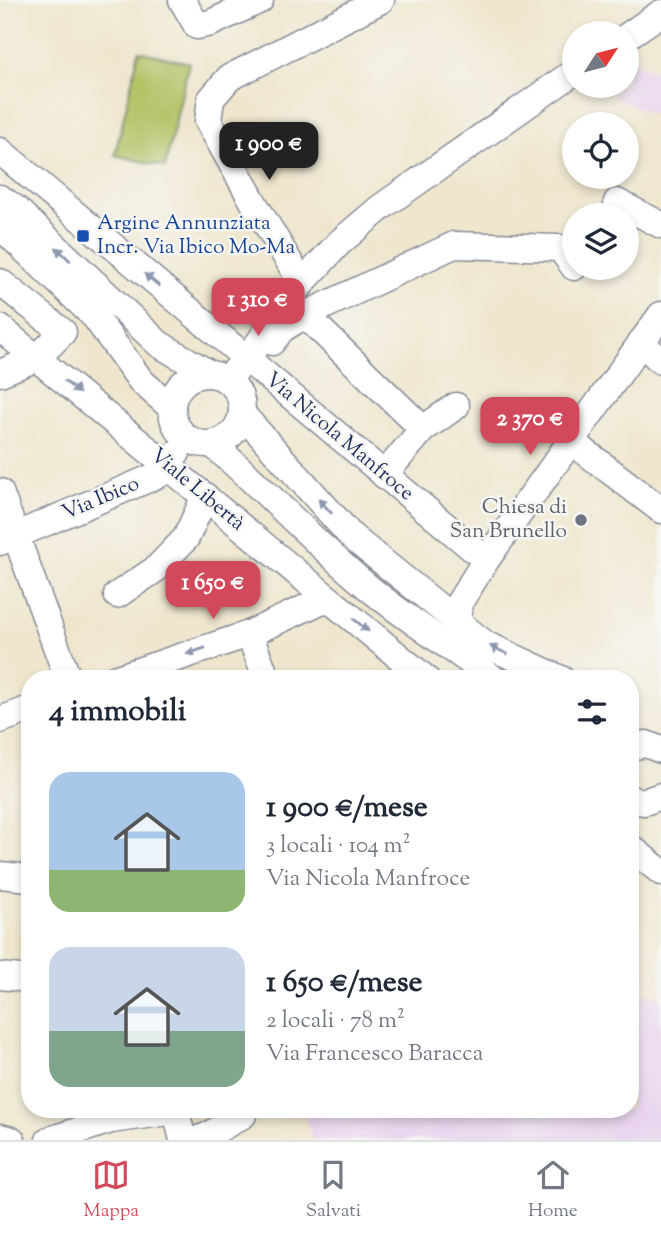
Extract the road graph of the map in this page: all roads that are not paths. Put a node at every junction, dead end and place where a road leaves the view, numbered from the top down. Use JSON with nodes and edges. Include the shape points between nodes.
{"nodes":[{"id":1,"x":182,"y":0,"type":"edge"},
{"id":2,"x":260,"y":0,"type":"edge"},
{"id":3,"x":382,"y":0,"type":"edge"},
{"id":4,"x":661,"y":13,"type":"edge"},
{"id":5,"x":639,"y":28,"type":"edge"},
{"id":6,"x":562,"y":80,"type":"edge"},
{"id":7,"x":0,"y":151,"type":"edge"},
{"id":8,"x":0,"y":198,"type":"edge"},
{"id":9,"x":617,"y":202,"type":"dead end"},
{"id":10,"x":661,"y":225,"type":"edge"},
{"id":11,"x":0,"y":226,"type":"edge"},
{"id":12,"x":562,"y":252,"type":"edge"},
{"id":13,"x":0,"y":282,"type":"edge"},
{"id":14,"x":302,"y":283,"type":"junction"},
{"id":15,"x":305,"y":315,"type":"junction"},
{"id":16,"x":661,"y":315,"type":"edge"},
{"id":17,"x":0,"y":328,"type":"edge"},
{"id":18,"x":641,"y":342,"type":"junction"},
{"id":19,"x":37,"y":358,"type":"junction"},
{"id":20,"x":661,"y":361,"type":"edge"},
{"id":21,"x":250,"y":362,"type":"junction"},
{"id":22,"x":0,"y":373,"type":"edge"},
{"id":23,"x":218,"y":377,"type":"junction"},
{"id":24,"x":456,"y":406,"type":"dead end"},
{"id":25,"x":172,"y":408,"type":"junction"},
{"id":26,"x":242,"y":414,"type":"junction"},
{"id":27,"x":423,"y":429,"type":"junction"},
{"id":28,"x":200,"y":441,"type":"junction"},
{"id":29,"x":570,"y":441,"type":"junction"},
{"id":30,"x":167,"y":465,"type":"junction"},
{"id":31,"x":384,"y":475,"type":"junction"},
{"id":32,"x":0,"y":492,"type":"edge"},
{"id":33,"x":205,"y":496,"type":"junction"},
{"id":34,"x":661,"y":510,"type":"edge"},
{"id":35,"x":8,"y":538,"type":"edge"},
{"id":36,"x":486,"y":560,"type":"junction"},
{"id":37,"x":117,"y":595,"type":"dead end"},
{"id":38,"x":327,"y":598,"type":"junction"},
{"id":39,"x":457,"y":622,"type":"junction"},
{"id":40,"x":249,"y":634,"type":"junction"},
{"id":41,"x":64,"y":670,"type":"edge"},
{"id":42,"x":149,"y":670,"type":"edge"},
{"id":43,"x":263,"y":670,"type":"edge"},
{"id":44,"x":415,"y":670,"type":"edge"},
{"id":45,"x":481,"y":670,"type":"edge"},
{"id":46,"x":541,"y":670,"type":"edge"},
{"id":47,"x":21,"y":712,"type":"edge"},
{"id":48,"x":0,"y":720,"type":"edge"},
{"id":49,"x":639,"y":854,"type":"edge"},
{"id":50,"x":661,"y":872,"type":"edge"},
{"id":51,"x":0,"y":875,"type":"edge"},
{"id":52,"x":21,"y":877,"type":"edge"},
{"id":53,"x":0,"y":975,"type":"edge"},
{"id":54,"x":21,"y":978,"type":"edge"},
{"id":55,"x":106,"y":1118,"type":"edge"},
{"id":56,"x":178,"y":1118,"type":"edge"},
{"id":57,"x":245,"y":1121,"type":"edge"},
{"id":58,"x":0,"y":1137,"type":"edge"},
{"id":59,"x":12,"y":1140,"type":"edge"},
{"id":60,"x":50,"y":1140,"type":"edge"},
{"id":61,"x":183,"y":1140,"type":"edge"},
{"id":62,"x":196,"y":1140,"type":"edge"}],
"edges":[{"from":1,"to":2,"type":"street","via":[[197,26]]},
{"from":3,"to":14,"type":"street","via":[[229,78],[211,99],[208,121]]},
{"from":4,"to":5,"type":"street"},
{"from":6,"to":14,"type":"street","via":[[380,208]]},
{"from":21,"to":7,"type":"street","name":"Via Nicola Manfroce","one_way":true},
{"from":23,"to":8,"type":"street","one_way":true,"via":[[159,344]]},
{"from":9,"to":10,"type":"street"},
{"from":11,"to":25,"type":"street","name":"Viale Libertà","via":[[95,317],[141,381]]},
{"from":12,"to":15,"type":"street","via":[[559,248],[454,245]]},
{"from":13,"to":19,"type":"street","via":[[63,332]]},
{"from":14,"to":21,"type":"street"},
{"from":15,"to":21,"type":"street","via":[[282,329]]},
{"from":15,"to":27,"type":"street"},
{"from":16,"to":18,"type":"street"},
{"from":17,"to":19,"type":"street","name":"Viale Libertà"},
{"from":18,"to":20,"type":"street"},
{"from":18,"to":29,"type":"street"},
{"from":19,"to":22,"type":"street"},
{"from":19,"to":30,"type":"street","name":"Viale Libertà","one_way":true},
{"from":21,"to":23,"type":"street"},
{"from":21,"to":31,"type":"street","name":"Via Nicola Manfroce"},
{"from":23,"to":25,"type":"street","via":[[188,379],[174,396]]},
{"from":23,"to":26,"type":"street","via":[[239,395]]},
{"from":24,"to":27,"type":"street"},
{"from":25,"to":28,"type":"street","name":"Viale Libertà","via":[[176,425]]},
{"from":26,"to":28,"type":"street","via":[[223,441]]},
{"from":39,"to":26,"type":"street","one_way":true,"via":[[352,537]]},
{"from":27,"to":31,"type":"street"},
{"from":28,"to":30,"type":"street","name":"Via Ibico"},
{"from":28,"to":45,"type":"street","name":"Viale Libertà","via":[[255,481],[368,587]]},
{"from":29,"to":34,"type":"street"},
{"from":29,"to":36,"type":"street"},
{"from":30,"to":33,"type":"street","name":"Viale Libertà"},
{"from":30,"to":35,"type":"street","name":"Via Ibico","via":[[160,474]]},
{"from":31,"to":36,"type":"street","name":"Via Nicola Manfroce"},
{"from":32,"to":35,"type":"street"},
{"from":33,"to":37,"type":"street","via":[[186,538],[156,569]]},
{"from":33,"to":38,"type":"street","name":"Viale Libertà"},
{"from":35,"to":41,"type":"street"},
{"from":36,"to":39,"type":"street","via":[[459,603]]},
{"from":38,"to":40,"type":"street"},
{"from":38,"to":44,"type":"street","name":"Viale Libertà","one_way":true},
{"from":46,"to":39,"type":"street","one_way":true,"via":[[485,644]]},
{"from":40,"to":42,"type":"street","one_way":true},
{"from":40,"to":43,"type":"street"},
{"from":47,"to":48,"type":"street"},
{"from":49,"to":50,"type":"street"},
{"from":51,"to":52,"type":"street"},
{"from":53,"to":54,"type":"street"},
{"from":55,"to":60,"type":"street"},
{"from":56,"to":61,"type":"street"},
{"from":57,"to":62,"type":"street"},
{"from":58,"to":59,"type":"street"}]}
